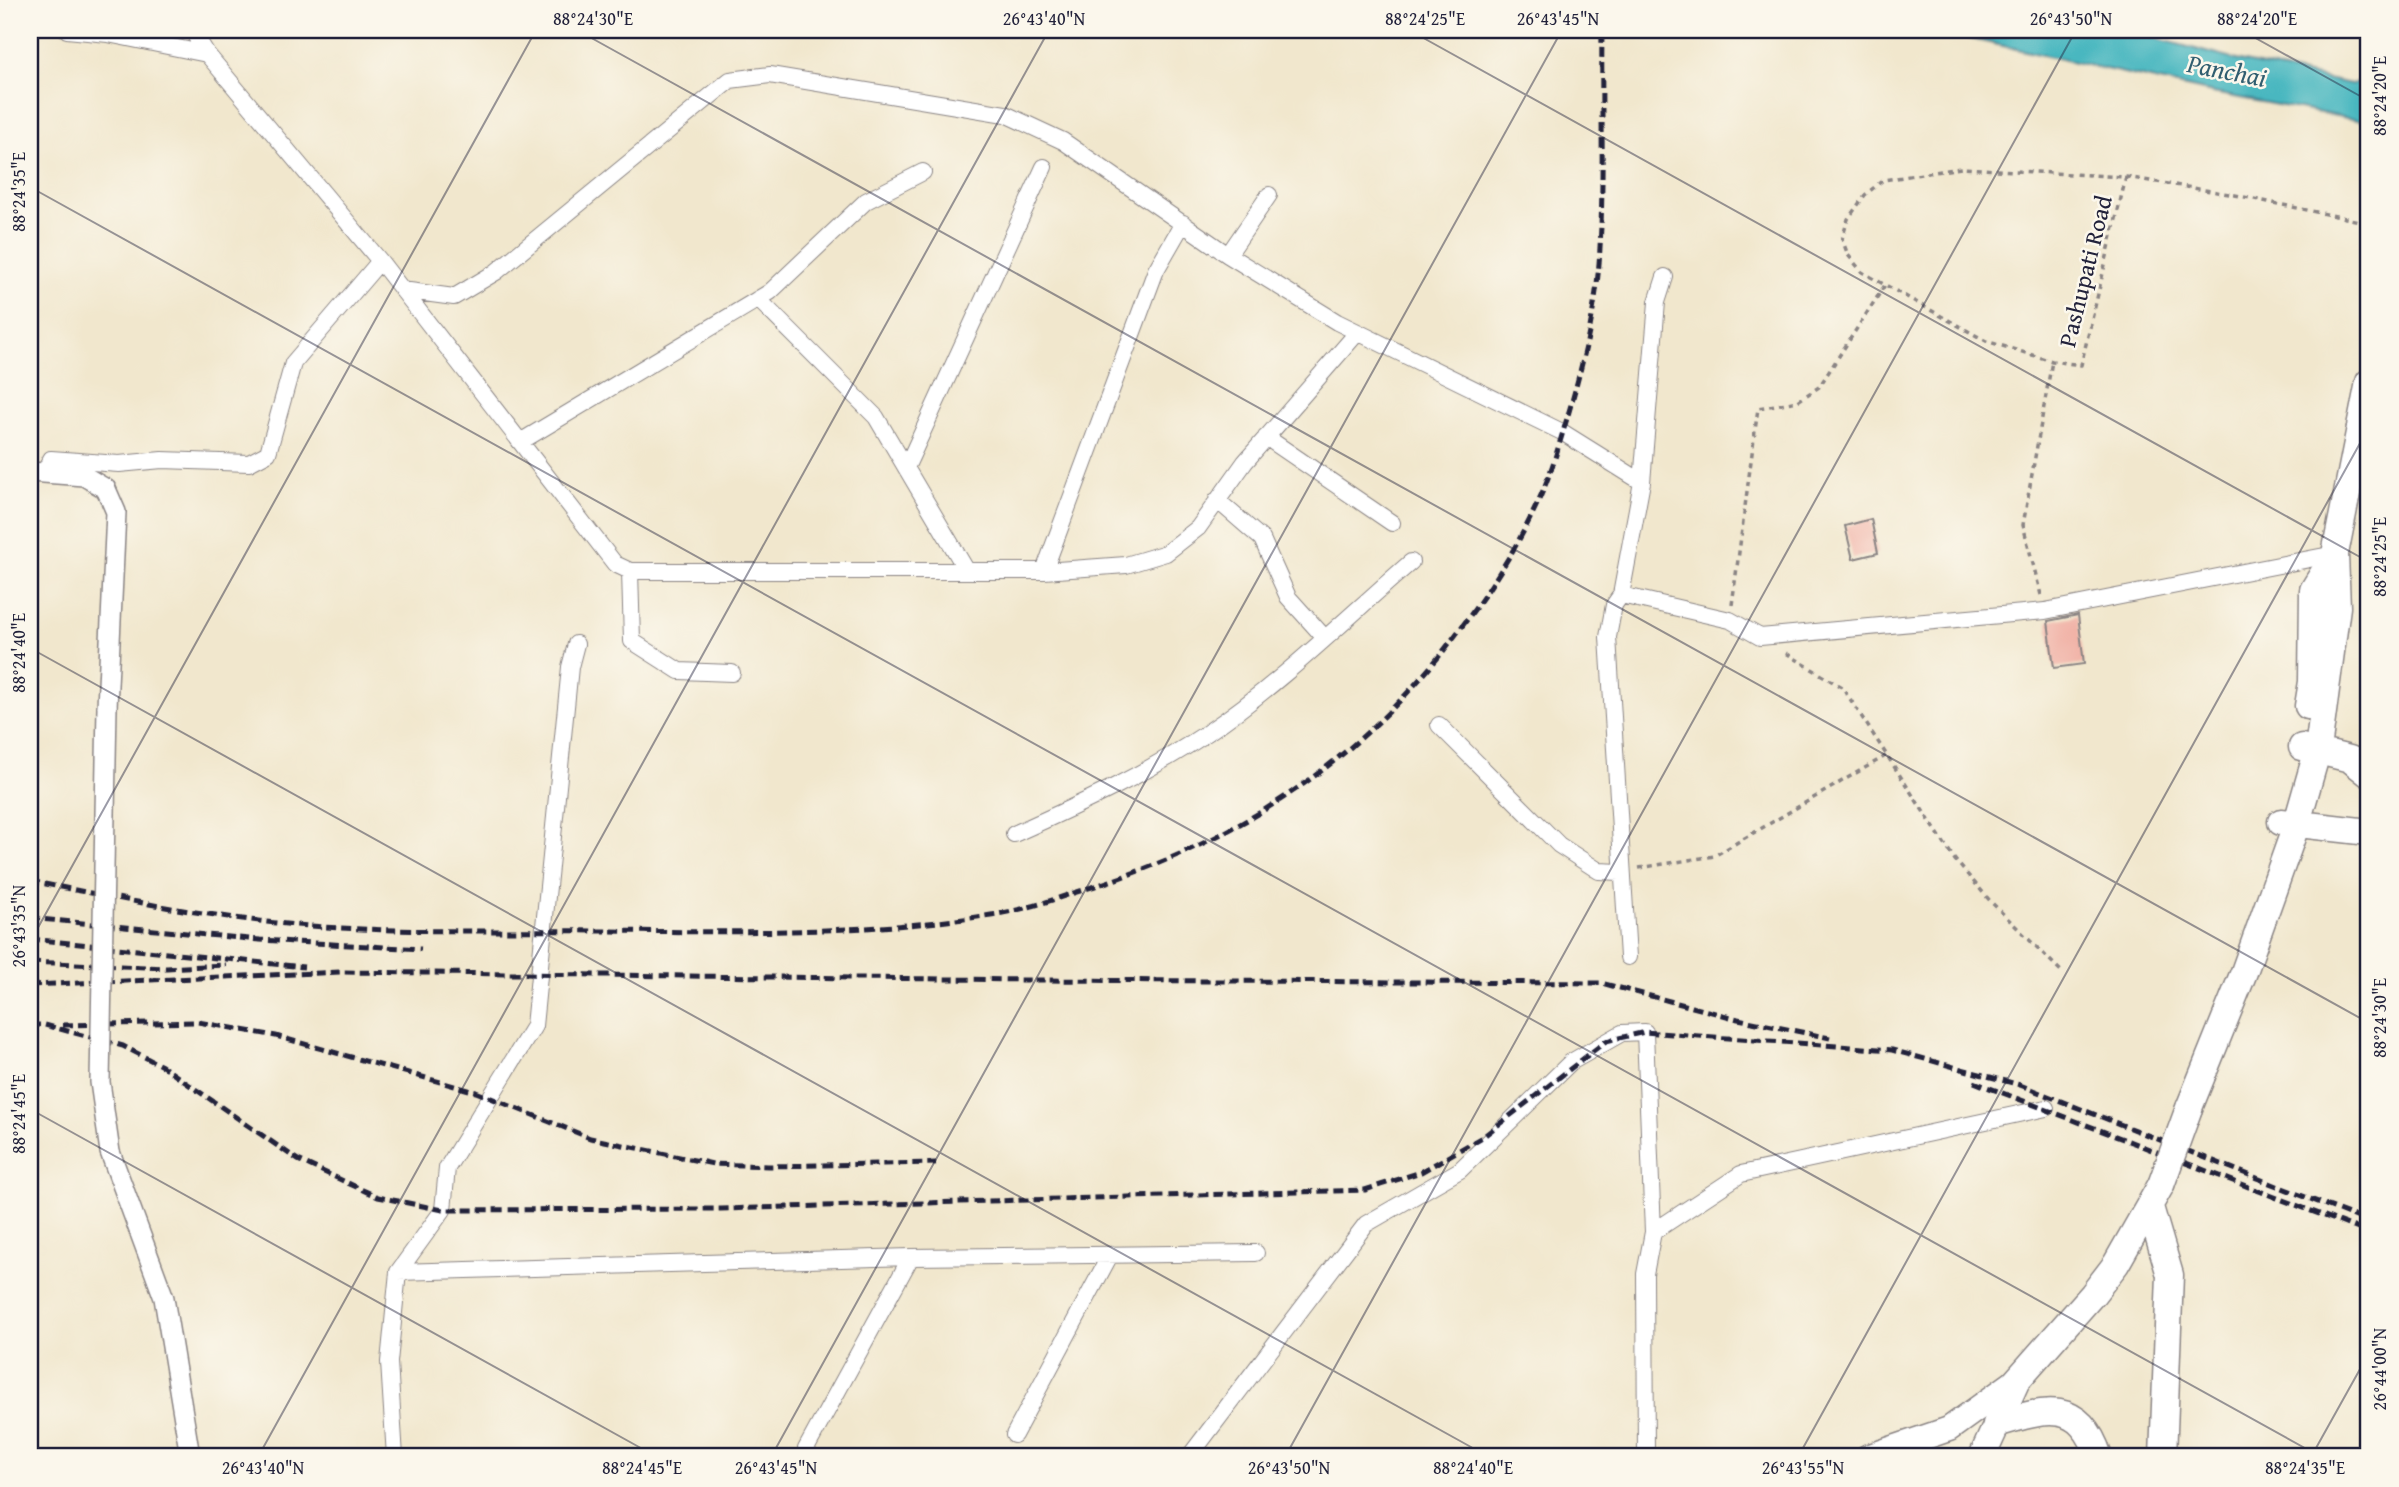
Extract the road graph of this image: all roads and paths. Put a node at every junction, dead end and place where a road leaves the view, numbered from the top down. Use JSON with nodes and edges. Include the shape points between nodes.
{"nodes":[{"id":1,"x":67,"y":30,"type":"edge"},
{"id":2,"x":192,"y":30,"type":"edge"},
{"id":3,"x":207,"y":54,"type":"junction"},
{"id":4,"x":1044,"y":167,"type":"dead end"},
{"id":5,"x":923,"y":172,"type":"dead end"},
{"id":6,"x":2126,"y":177,"type":"junction"},
{"id":7,"x":1269,"y":195,"type":"dead end"},
{"id":8,"x":1183,"y":223,"type":"junction"},
{"id":9,"x":2369,"y":223,"type":"edge"},
{"id":10,"x":1228,"y":255,"type":"junction"},
{"id":11,"x":380,"y":261,"type":"junction"},
{"id":12,"x":1665,"y":277,"type":"dead end"},
{"id":13,"x":1885,"y":285,"type":"junction"},
{"id":14,"x":402,"y":290,"type":"junction"},
{"id":15,"x":758,"y":299,"type":"junction"},
{"id":16,"x":1357,"y":333,"type":"junction"},
{"id":17,"x":2052,"y":361,"type":"junction"},
{"id":18,"x":2369,"y":382,"type":"edge"},
{"id":19,"x":1266,"y":437,"type":"junction"},
{"id":20,"x":520,"y":442,"type":"junction"},
{"id":21,"x":906,"y":468,"type":"junction"},
{"id":22,"x":37,"y":472,"type":"edge"},
{"id":23,"x":1642,"y":482,"type":"junction"},
{"id":24,"x":1217,"y":500,"type":"junction"},
{"id":25,"x":1392,"y":523,"type":"dead end"},
{"id":26,"x":2335,"y":554,"type":"junction"},
{"id":27,"x":1411,"y":562,"type":"dead end"},
{"id":28,"x":1044,"y":570,"type":"junction"},
{"id":29,"x":630,"y":571,"type":"junction"},
{"id":30,"x":967,"y":571,"type":"junction"},
{"id":31,"x":1621,"y":595,"type":"junction"},
{"id":32,"x":2045,"y":611,"type":"junction"},
{"id":33,"x":1730,"y":620,"type":"junction"},
{"id":34,"x":1324,"y":637,"type":"junction"},
{"id":35,"x":1760,"y":637,"type":"junction"},
{"id":36,"x":576,"y":644,"type":"dead end"},
{"id":37,"x":732,"y":673,"type":"dead end"},
{"id":38,"x":1439,"y":725,"type":"dead end"},
{"id":39,"x":2309,"y":748,"type":"junction"},
{"id":40,"x":1886,"y":755,"type":"junction"},
{"id":41,"x":2369,"y":774,"type":"edge"},
{"id":42,"x":2288,"y":824,"type":"junction"},
{"id":43,"x":2369,"y":832,"type":"edge"},
{"id":44,"x":1014,"y":834,"type":"dead end"},
{"id":45,"x":1620,"y":872,"type":"junction"},
{"id":46,"x":1628,"y":957,"type":"dead end"},
{"id":47,"x":2061,"y":971,"type":"dead end"},
{"id":48,"x":2046,"y":1108,"type":"dead end"},
{"id":49,"x":2155,"y":1196,"type":"junction"},
{"id":50,"x":1653,"y":1231,"type":"junction"},
{"id":51,"x":1256,"y":1253,"type":"dead end"},
{"id":52,"x":911,"y":1257,"type":"junction"},
{"id":53,"x":1109,"y":1257,"type":"junction"},
{"id":54,"x":398,"y":1272,"type":"junction"},
{"id":55,"x":2017,"y":1380,"type":"junction"},
{"id":56,"x":1014,"y":1435,"type":"dead end"},
{"id":57,"x":1988,"y":1443,"type":"edge"},
{"id":58,"x":806,"y":1449,"type":"dead end"},
{"id":59,"x":189,"y":1454,"type":"edge"},
{"id":60,"x":2369,"y":1454,"type":"edge"},
{"id":61,"x":395,"y":1457,"type":"edge"},
{"id":62,"x":1189,"y":1457,"type":"edge"},
{"id":63,"x":1646,"y":1457,"type":"edge"},
{"id":64,"x":1867,"y":1457,"type":"edge"},
{"id":65,"x":2099,"y":1457,"type":"edge"},
{"id":66,"x":2163,"y":1457,"type":"edge"},
{"id":67,"x":2320,"y":1457,"type":"edge"}],
"edges":[{"from":1,"to":3,"type":"street"},
{"from":2,"to":3,"type":"street"},
{"from":3,"to":11,"type":"street"},
{"from":4,"to":21,"type":"street"},
{"from":5,"to":15,"type":"street","via":[[866,201]]},
{"from":6,"to":9,"type":"path","name":"Pashupati Road","via":[[2235,194]]},
{"from":6,"to":13,"type":"path","name":"Pashupati Road","via":[[1961,169],[1883,180],[1865,195],[1842,239],[1848,256],[1862,272]]},
{"from":6,"to":17,"type":"path","name":"Pashupati Road","via":[[2081,365]]},
{"from":7,"to":10,"type":"street"},
{"from":8,"to":10,"type":"street"},
{"from":8,"to":14,"type":"street","via":[[1062,141],[1004,114],[770,75],[730,80],[496,272],[454,297]]},
{"from":8,"to":28,"type":"street","via":[[1156,270]]},
{"from":10,"to":16,"type":"street"},
{"from":11,"to":14,"type":"street"},
{"from":11,"to":22,"type":"street","via":[[293,363],[268,453],[249,463],[162,460],[118,464],[51,458]]},
{"from":12,"to":23,"type":"street","via":[[1657,302]]},
{"from":13,"to":17,"type":"path","name":"Pashupati Road","via":[[1986,341]]},
{"from":13,"to":33,"type":"path","via":[[1819,387],[1798,401],[1758,408]]},
{"from":14,"to":20,"type":"street"},
{"from":15,"to":20,"type":"street"},
{"from":15,"to":21,"type":"street","via":[[876,417]]},
{"from":16,"to":19,"type":"street"},
{"from":16,"to":23,"type":"street","via":[[1562,432]]},
{"from":17,"to":32,"type":"path","via":[[2023,524]]},
{"from":18,"to":26,"type":"highway"},
{"from":19,"to":24,"type":"street"},
{"from":19,"to":25,"type":"street"},
{"from":20,"to":29,"type":"street","via":[[615,564]]},
{"from":21,"to":30,"type":"street"},
{"from":22,"to":59,"type":"street","bridge":true,"via":[[84,476],[106,489],[116,512],[107,707],[100,1082],[110,1152],[164,1298]]},
{"from":23,"to":31,"type":"street"},
{"from":24,"to":28,"type":"street","via":[[1198,528],[1166,553],[1126,565]]},
{"from":24,"to":34,"type":"street","via":[[1262,539],[1287,597]]},
{"from":26,"to":32,"type":"street"},
{"from":26,"to":39,"type":"highway","via":[[2313,590]]},
{"from":27,"to":34,"type":"street"},
{"from":28,"to":30,"type":"street"},
{"from":29,"to":30,"type":"street"},
{"from":29,"to":37,"type":"street","via":[[632,641],[679,671]]},
{"from":31,"to":33,"type":"street"},
{"from":31,"to":45,"type":"street","via":[[1614,605],[1608,637]]},
{"from":32,"to":35,"type":"street"},
{"from":33,"to":35,"type":"street"},
{"from":34,"to":44,"type":"street","via":[[1208,732],[1107,792]]},
{"from":35,"to":40,"type":"path","via":[[1843,688]]},
{"from":36,"to":54,"type":"street","via":[[534,1026],[447,1168],[443,1210]]},
{"from":38,"to":45,"type":"street","via":[[1559,845],[1599,871]]},
{"from":39,"to":41,"type":"highway","via":[[2350,759]]},
{"from":39,"to":42,"type":"highway"},
{"from":40,"to":45,"type":"path","via":[[1714,856]]},
{"from":40,"to":47,"type":"path","via":[[1955,860]]},
{"from":42,"to":43,"type":"highway"},
{"from":42,"to":49,"type":"highway","bridge":true,"via":[[2244,972]]},
{"from":45,"to":46,"type":"street"},
{"from":48,"to":50,"type":"street","via":[[1741,1174]]},
{"from":49,"to":55,"type":"highway","via":[[2116,1264],[2064,1331]]},
{"from":49,"to":66,"type":"highway","via":[[2170,1275]]},
{"from":50,"to":62,"type":"street","via":[[1648,1045],[1645,1032],[1622,1032],[1571,1062],[1460,1170],[1366,1224]]},
{"from":50,"to":63,"type":"street","via":[[1645,1274]]},
{"from":51,"to":53,"type":"street"},
{"from":52,"to":53,"type":"street"},
{"from":52,"to":54,"type":"street"},
{"from":52,"to":58,"type":"street"},
{"from":53,"to":56,"type":"street"},
{"from":54,"to":61,"type":"street","via":[[389,1362]]},
{"from":55,"to":57,"type":"highway"},
{"from":55,"to":64,"type":"main road","via":[[1949,1429]]},
{"from":57,"to":65,"type":"highway","via":[[2040,1410],[2064,1412],[2087,1428]]},
{"from":60,"to":67,"type":"street"}]}
